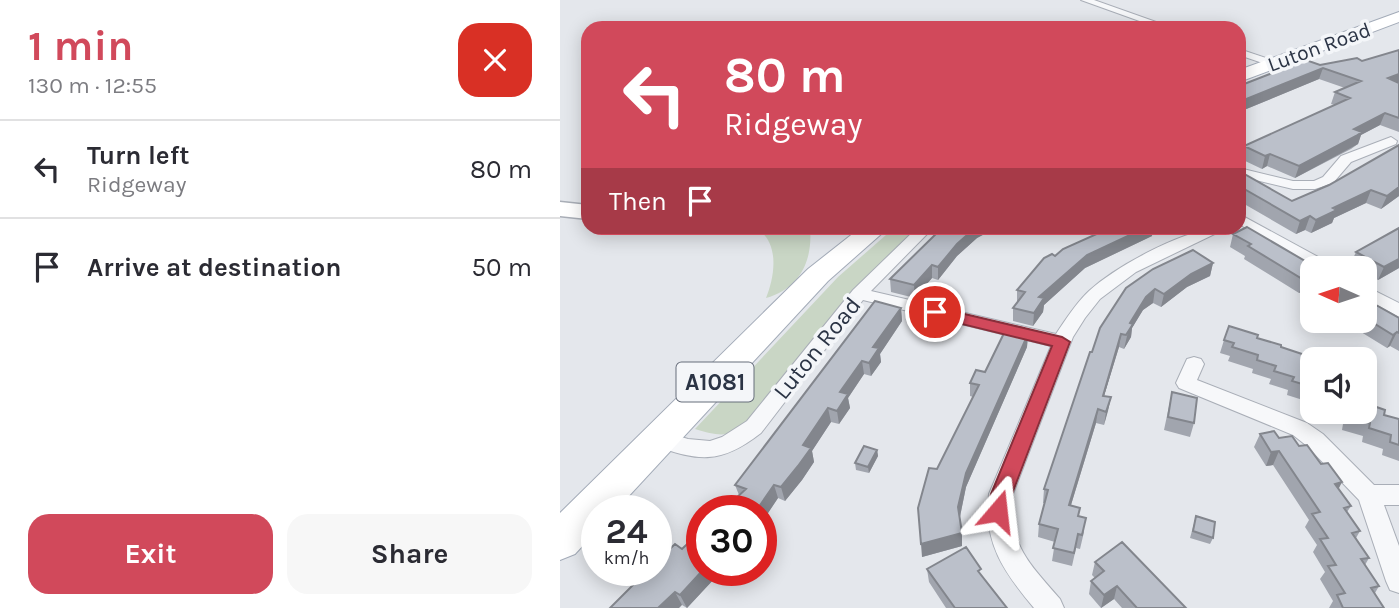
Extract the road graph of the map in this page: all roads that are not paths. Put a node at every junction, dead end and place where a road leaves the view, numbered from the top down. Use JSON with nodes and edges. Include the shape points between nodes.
{"nodes":[{"id":1,"x":1085,"y":0,"type":"edge"},
{"id":2,"x":1399,"y":17,"type":"edge"},
{"id":3,"x":1147,"y":21,"type":"edge"},
{"id":4,"x":1246,"y":54,"type":"edge"},
{"id":5,"x":1274,"y":64,"type":"junction"},
{"id":6,"x":1246,"y":74,"type":"edge"},
{"id":7,"x":1391,"y":141,"type":"dead end"},
{"id":8,"x":1246,"y":174,"type":"edge"},
{"id":9,"x":560,"y":209,"type":"edge"},
{"id":10,"x":581,"y":211,"type":"edge"},
{"id":11,"x":1246,"y":222,"type":"edge"},
{"id":12,"x":862,"y":235,"type":"edge"},
{"id":13,"x":917,"y":235,"type":"edge"},
{"id":14,"x":1204,"y":235,"type":"edge"},
{"id":15,"x":1304,"y":256,"type":"edge"},
{"id":16,"x":859,"y":294,"type":"junction"},
{"id":17,"x":1377,"y":298,"type":"edge"},
{"id":18,"x":1398,"y":310,"type":"edge"},
{"id":19,"x":1062,"y":342,"type":"junction"},
{"id":20,"x":1194,"y":364,"type":"dead end"},
{"id":21,"x":661,"y":439,"type":"junction"},
{"id":22,"x":1369,"y":495,"type":"junction"},
{"id":23,"x":1399,"y":495,"type":"edge"},
{"id":24,"x":560,"y":541,"type":"edge"},
{"id":25,"x":1399,"y":581,"type":"edge"},
{"id":26,"x":1051,"y":608,"type":"edge"}],
"edges":[{"from":1,"to":3,"type":"street"},
{"from":2,"to":5,"type":"main road","name":"Luton Road"},
{"from":4,"to":5,"type":"street"},
{"from":5,"to":6,"type":"main road","name":"Luton Road"},
{"from":7,"to":8,"type":"street","via":[[1343,161],[1332,177],[1318,184]]},
{"from":9,"to":10,"type":"street"},
{"from":11,"to":15,"type":"street"},
{"from":12,"to":21,"type":"main road","name":"Luton Road","number":"A1081"},
{"from":13,"to":16,"type":"street","name":"Luton Road"},
{"from":14,"to":19,"type":"street","via":[[1122,272],[1102,286],[1076,316]]},
{"from":16,"to":19,"type":"street"},
{"from":16,"to":21,"type":"street","name":"Luton Road","via":[[754,427],[733,443],[702,452]]},
{"from":17,"to":18,"type":"street"},
{"from":19,"to":26,"type":"street","via":[[998,511],[998,528],[1013,562]]},
{"from":20,"to":22,"type":"street","via":[[1186,383],[1300,429]]},
{"from":21,"to":24,"type":"main road","name":"Luton Road","number":"A1081"},
{"from":22,"to":23,"type":"street"},
{"from":22,"to":25,"type":"street"}]}
